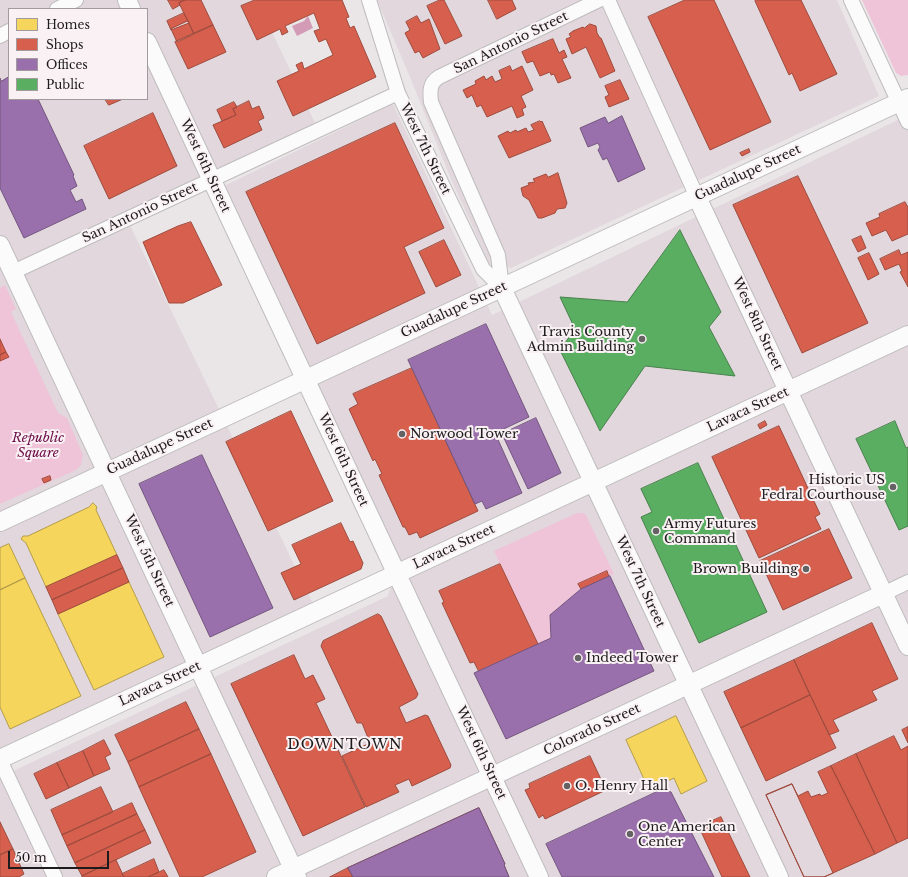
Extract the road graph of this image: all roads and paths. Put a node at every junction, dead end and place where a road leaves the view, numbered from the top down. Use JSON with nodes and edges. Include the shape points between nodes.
{"nodes":[{"id":1,"x":76,"y":0,"type":"edge"},
{"id":2,"x":369,"y":0,"type":"edge"},
{"id":3,"x":598,"y":0,"type":"edge"},
{"id":4,"x":608,"y":0,"type":"edge"},
{"id":5,"x":851,"y":0,"type":"edge"},
{"id":6,"x":59,"y":8,"type":"edge"},
{"id":7,"x":148,"y":44,"type":"edge"},
{"id":8,"x":430,"y":91,"type":"joint"},
{"id":9,"x":398,"y":93,"type":"junction"},
{"id":10,"x":904,"y":100,"type":"edge"},
{"id":11,"x":908,"y":122,"type":"edge"},
{"id":12,"x":212,"y":180,"type":"junction"},
{"id":13,"x":697,"y":197,"type":"junction"},
{"id":14,"x":0,"y":245,"type":"edge"},
{"id":15,"x":7,"y":266,"type":"edge"},
{"id":16,"x":502,"y":288,"type":"junction"},
{"id":17,"x":908,"y":335,"type":"edge"},
{"id":18,"x":305,"y":379,"type":"junction"},
{"id":19,"x":788,"y":391,"type":"junction"},
{"id":20,"x":107,"y":472,"type":"junction"},
{"id":21,"x":593,"y":482,"type":"junction"},
{"id":22,"x":0,"y":522,"type":"edge"},
{"id":23,"x":397,"y":574,"type":"junction"},
{"id":24,"x":908,"y":582,"type":"edge"},
{"id":25,"x":883,"y":594,"type":"junction"},
{"id":26,"x":908,"y":646,"type":"edge"},
{"id":27,"x":198,"y":666,"type":"junction"},
{"id":28,"x":688,"y":685,"type":"junction"},
{"id":29,"x":0,"y":760,"type":"edge"},
{"id":30,"x":492,"y":776,"type":"junction"},
{"id":31,"x":296,"y":873,"type":"edge"},
{"id":32,"x":55,"y":877,"type":"edge"},
{"id":33,"x":276,"y":877,"type":"edge"},
{"id":34,"x":539,"y":877,"type":"edge"},
{"id":35,"x":779,"y":877,"type":"edge"}],
"edges":[{"from":1,"to":6,"type":"street"},
{"from":2,"to":9,"type":"street","name":"West 7th Street"},
{"from":3,"to":8,"type":"street","name":"San Antonio Street","via":[[436,79]]},
{"from":4,"to":13,"type":"street","name":"West 8th Street"},
{"from":5,"to":10,"type":"street"},
{"from":7,"to":12,"type":"main road","name":"West 6th Street"},
{"from":8,"to":16,"type":"street","name":"West 7th Street","via":[[432,102],[498,255]]},
{"from":9,"to":12,"type":"street","name":"San Antonio Street"},
{"from":9,"to":16,"type":"street","name":"West 7th Street","via":[[483,269]]},
{"from":10,"to":11,"type":"street"},
{"from":10,"to":13,"type":"main road","name":"Guadalupe Street"},
{"from":12,"to":15,"type":"street","name":"San Antonio Street"},
{"from":12,"to":18,"type":"main road","name":"West 6th Street"},
{"from":13,"to":16,"type":"main road","name":"Guadalupe Street"},
{"from":13,"to":19,"type":"main road","name":"West 8th Street"},
{"from":14,"to":15,"type":"main road","name":"West 5th Street"},
{"from":15,"to":20,"type":"main road","name":"West 5th Street"},
{"from":16,"to":18,"type":"main road","name":"Guadalupe Street"},
{"from":16,"to":21,"type":"main road","name":"West 7th Street"},
{"from":17,"to":19,"type":"main road","name":"Lavaca Street"},
{"from":18,"to":20,"type":"main road","name":"Guadalupe Street"},
{"from":18,"to":23,"type":"main road","name":"West 6th Street"},
{"from":19,"to":21,"type":"main road","name":"Lavaca Street"},
{"from":19,"to":25,"type":"main road","name":"West 8th Street"},
{"from":20,"to":22,"type":"main road","name":"Guadalupe Street"},
{"from":20,"to":27,"type":"main road","name":"West 5th Street"},
{"from":21,"to":23,"type":"main road","name":"Lavaca Street"},
{"from":21,"to":28,"type":"main road","name":"West 7th Street"},
{"from":23,"to":27,"type":"main road","name":"Lavaca Street"},
{"from":23,"to":30,"type":"main road","name":"West 6th Street"},
{"from":24,"to":25,"type":"street","name":"Colorado Street"},
{"from":25,"to":26,"type":"main road","name":"West 8th Street"},
{"from":25,"to":28,"type":"main road","name":"Colorado Street"},
{"from":27,"to":29,"type":"main road","name":"Lavaca Street"},
{"from":27,"to":31,"type":"main road","name":"West 5th Street"},
{"from":28,"to":30,"type":"main road","name":"Colorado Street"},
{"from":28,"to":35,"type":"main road","name":"West 7th Street"},
{"from":29,"to":32,"type":"street"},
{"from":30,"to":31,"type":"main road","name":"Colorado Street"},
{"from":30,"to":34,"type":"main road","name":"West 6th Street"},
{"from":31,"to":33,"type":"main road","name":"Colorado Street"}]}
